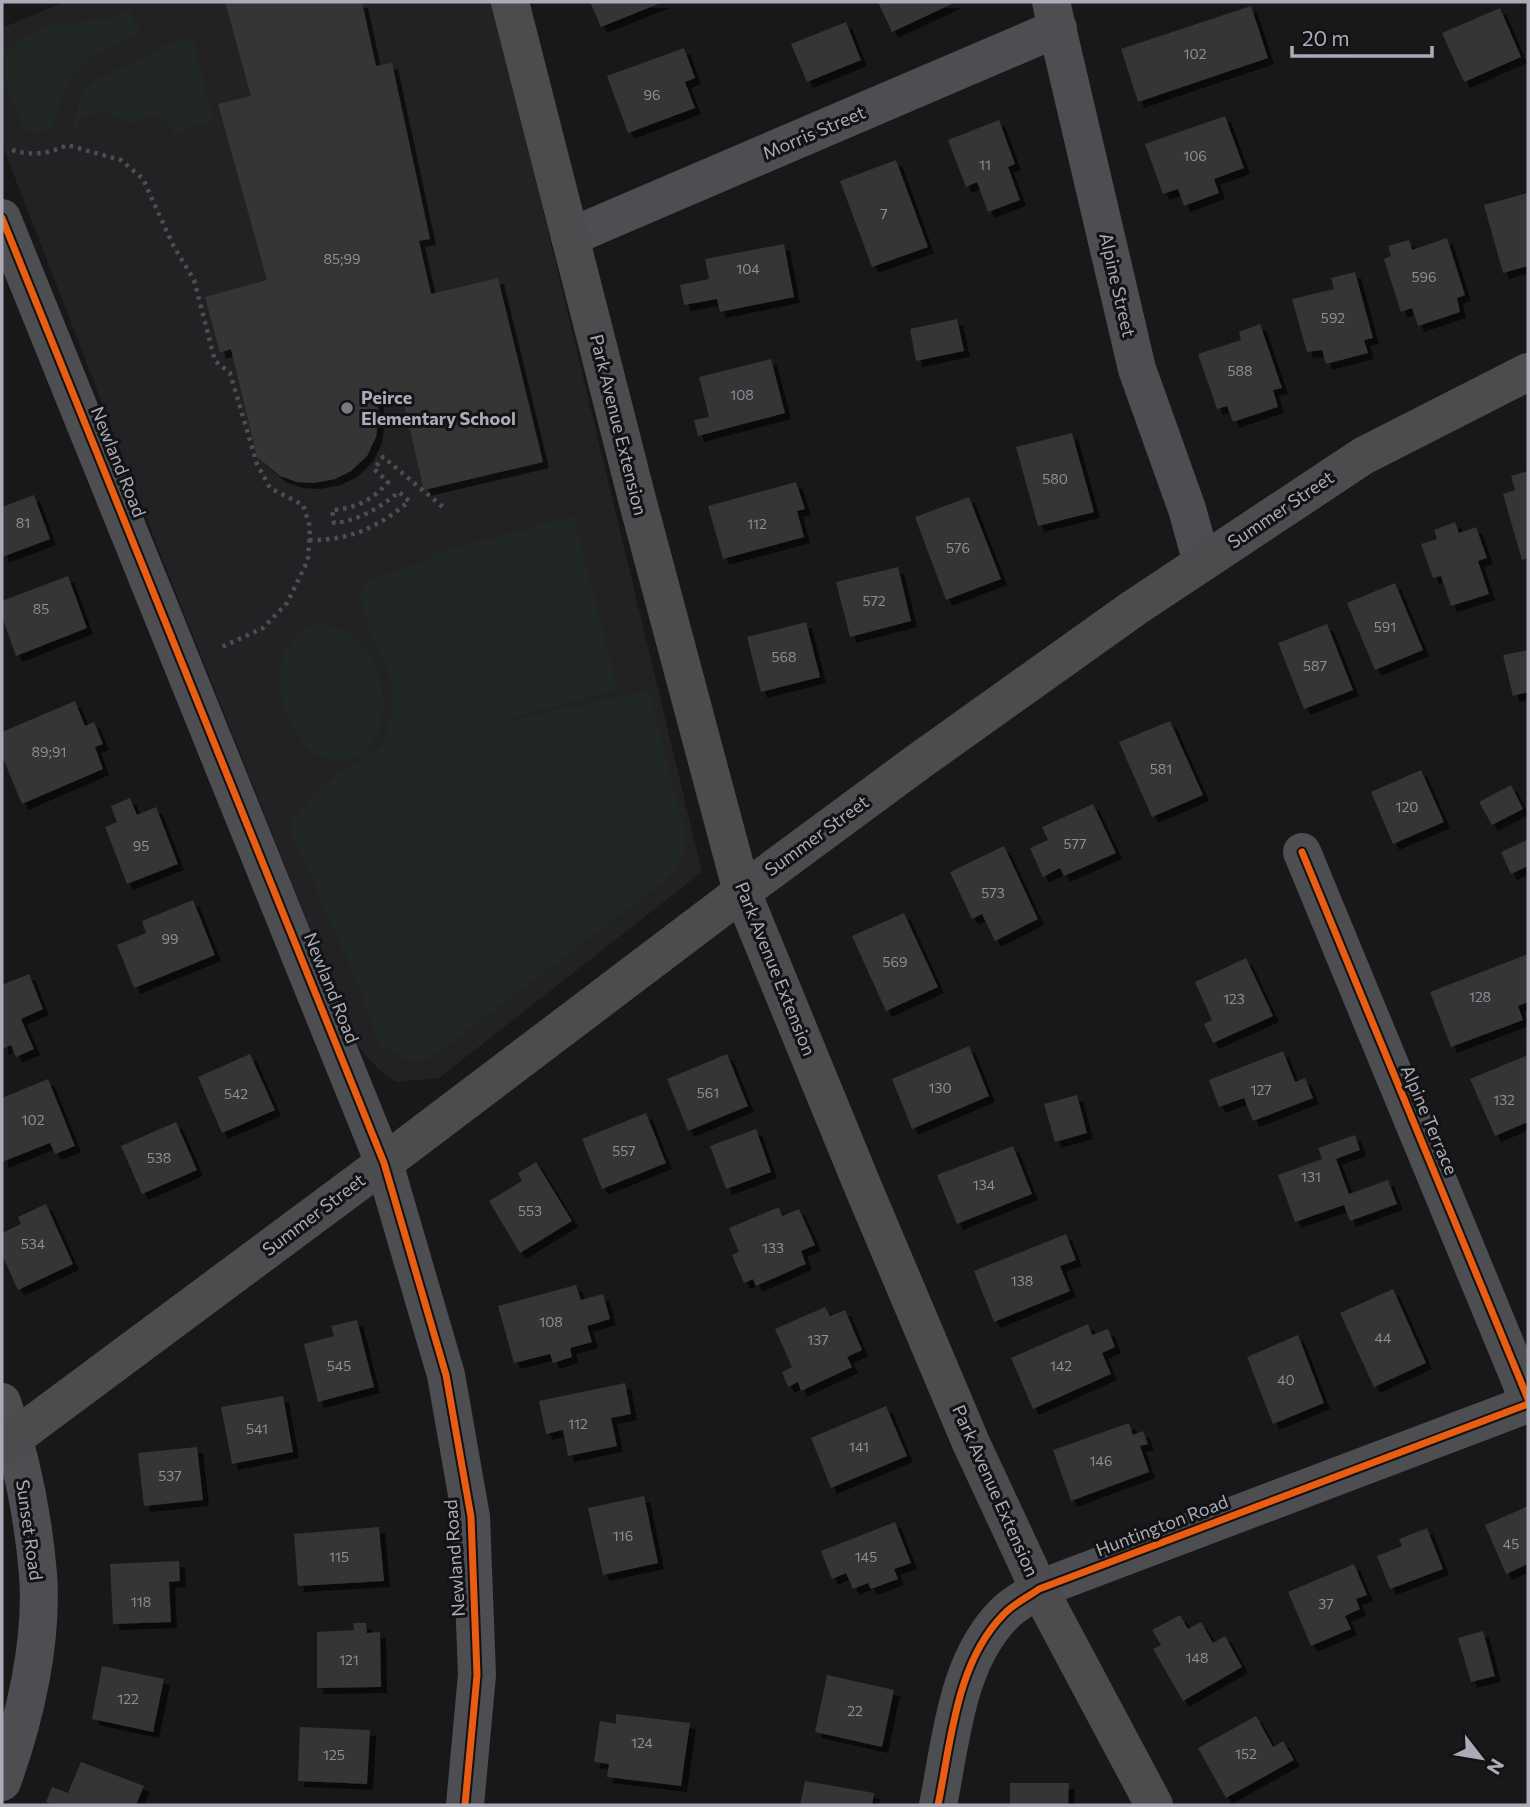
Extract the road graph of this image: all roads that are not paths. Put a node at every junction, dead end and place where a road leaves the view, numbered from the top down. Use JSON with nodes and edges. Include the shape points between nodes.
{"nodes":[{"id":1,"x":510,"y":2,"type":"edge"},
{"id":2,"x":1054,"y":15,"type":"edge"},
{"id":3,"x":2,"y":218,"type":"edge"},
{"id":4,"x":570,"y":237,"type":"junction"},
{"id":5,"x":1528,"y":372,"type":"edge"},
{"id":6,"x":1202,"y":563,"type":"junction"},
{"id":7,"x":1302,"y":852,"type":"dead end"},
{"id":8,"x":742,"y":892,"type":"junction"},
{"id":9,"x":384,"y":1163,"type":"junction"},
{"id":10,"x":1528,"y":1401,"type":"edge"},
{"id":11,"x":2,"y":1402,"type":"edge"},
{"id":12,"x":8,"y":1442,"type":"edge"},
{"id":13,"x":1039,"y":1589,"type":"junction"},
{"id":14,"x":2,"y":1782,"type":"edge"},
{"id":15,"x":466,"y":1805,"type":"edge"},
{"id":16,"x":938,"y":1805,"type":"edge"},
{"id":17,"x":1154,"y":1805,"type":"edge"}],
"edges":[{"from":1,"to":4,"type":"main road","name":"Park Avenue Extension"},
{"from":2,"to":4,"type":"street","name":"Morris Street"},
{"from":2,"to":6,"type":"street","name":"Alpine Street","via":[[1137,369]]},
{"from":3,"to":9,"type":"street","name":"Newland Road"},
{"from":4,"to":8,"type":"main road","name":"Park Avenue Extension"},
{"from":5,"to":6,"type":"main road","name":"Summer Street","via":[[1363,456]]},
{"from":6,"to":8,"type":"main road","name":"Summer Street"},
{"from":7,"to":10,"type":"street","name":"Alpine Terrace"},
{"from":8,"to":9,"type":"main road","name":"Summer Street"},
{"from":8,"to":13,"type":"main road","name":"Park Avenue Extension","via":[[971,1443]]},
{"from":9,"to":12,"type":"main road","name":"Summer Street"},
{"from":9,"to":15,"type":"street","name":"Newland Road","via":[[446,1375],[471,1517],[477,1675]]},
{"from":10,"to":13,"type":"street","name":"Huntington Road"},
{"from":11,"to":12,"type":"street","name":"Sunset Road"},
{"from":12,"to":14,"type":"street","name":"Sunset Road","via":[[28,1506],[38,1575],[36,1640],[24,1707]]},
{"from":13,"to":16,"type":"street","name":"Huntington Road","via":[[1004,1612],[978,1648],[964,1684]]},
{"from":13,"to":17,"type":"main road","name":"Park Avenue Extension"}]}
